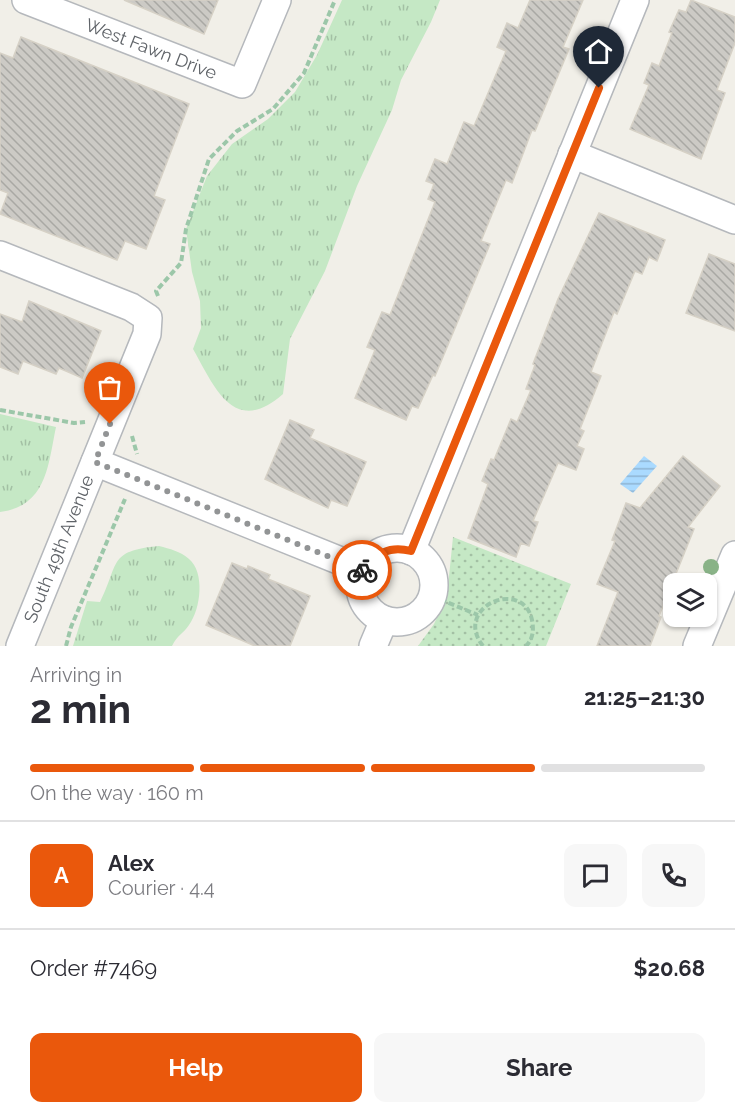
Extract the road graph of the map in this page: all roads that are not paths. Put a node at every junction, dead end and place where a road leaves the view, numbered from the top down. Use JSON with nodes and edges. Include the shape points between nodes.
{"nodes":[{"id":1,"x":26,"y":0,"type":"edge"},
{"id":2,"x":277,"y":0,"type":"edge"},
{"id":3,"x":635,"y":0,"type":"edge"},
{"id":4,"x":572,"y":154,"type":"junction"},
{"id":5,"x":735,"y":220,"type":"edge"},
{"id":6,"x":0,"y":255,"type":"edge"},
{"id":7,"x":95,"y":462,"type":"junction"},
{"id":8,"x":411,"y":551,"type":"junction"},
{"id":9,"x":735,"y":555,"type":"edge"},
{"id":10,"x":363,"y":570,"type":"junction"},
{"id":11,"x":384,"y":620,"type":"junction"},
{"id":12,"x":20,"y":646,"type":"edge"},
{"id":13,"x":373,"y":646,"type":"edge"},
{"id":14,"x":697,"y":646,"type":"edge"}],
"edges":[{"from":1,"to":2,"type":"street","name":"West Fawn Drive","via":[[242,84]]},
{"from":3,"to":4,"type":"street"},
{"from":4,"to":5,"type":"street"},
{"from":4,"to":8,"type":"street"},
{"from":6,"to":7,"type":"street","name":"South 49th Avenue","via":[[131,307],[148,318],[147,334]]},
{"from":7,"to":10,"type":"street"},
{"from":7,"to":12,"type":"street","name":"South 49th Avenue"},
{"from":8,"to":10,"type":"street","via":[[389,549],[378,554]]},
{"from":8,"to":11,"type":"street","via":[[431,571],[432,596],[426,608],[411,619]]},
{"from":9,"to":14,"type":"street"},
{"from":10,"to":11,"type":"street","via":[[360,587],[365,603]]},
{"from":11,"to":13,"type":"street"}]}
